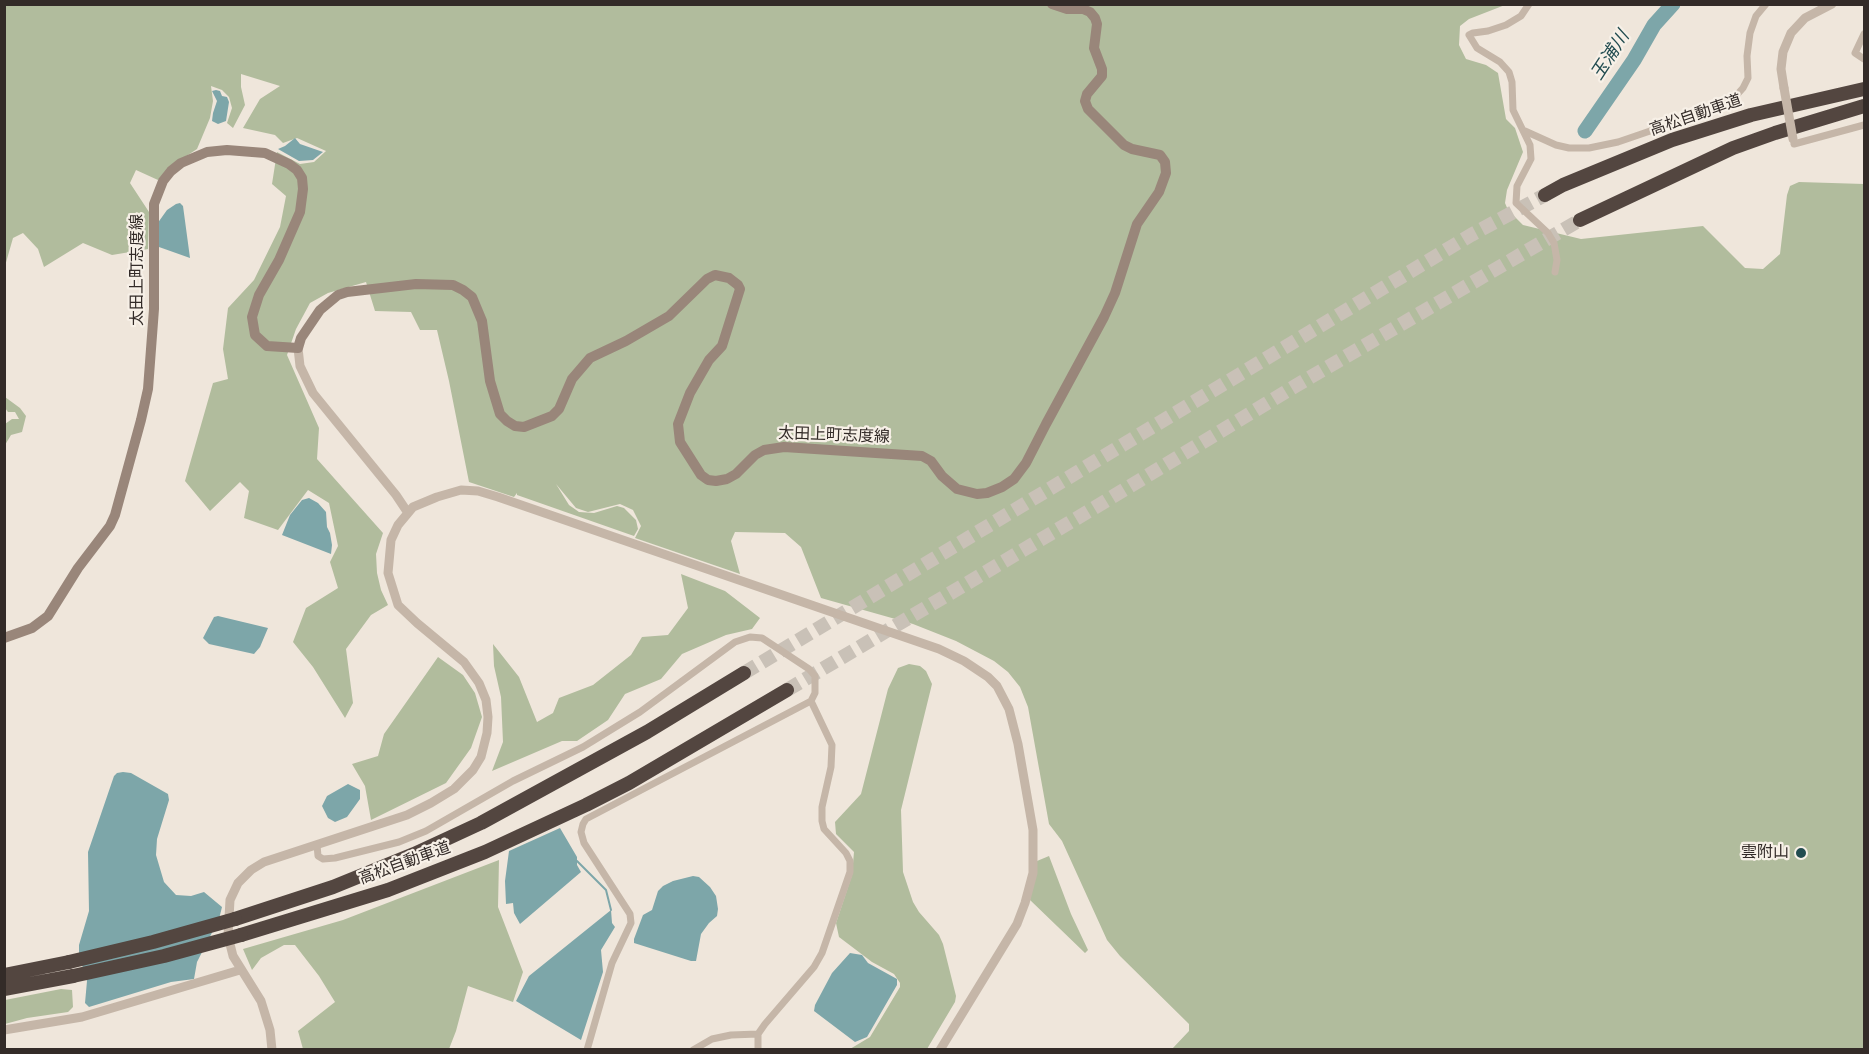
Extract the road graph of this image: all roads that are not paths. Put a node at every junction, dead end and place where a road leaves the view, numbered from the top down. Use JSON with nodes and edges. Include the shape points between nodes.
{"nodes":[{"id":1,"x":1052,"y":4,"type":"edge"},
{"id":2,"x":1529,"y":4,"type":"edge"},
{"id":3,"x":1766,"y":4,"type":"edge"},
{"id":4,"x":1832,"y":4,"type":"edge"},
{"id":5,"x":1864,"y":34,"type":"edge"},
{"id":6,"x":1864,"y":59,"type":"edge"},
{"id":7,"x":1864,"y":89,"type":"edge"},
{"id":8,"x":1864,"y":106,"type":"edge"},
{"id":9,"x":1864,"y":124,"type":"edge"},
{"id":10,"x":1525,"y":131,"type":"junction"},
{"id":11,"x":1793,"y":142,"type":"joint"},
{"id":12,"x":1545,"y":195,"type":"tunnel mouth"},
{"id":13,"x":1580,"y":220,"type":"tunnel mouth"},
{"id":14,"x":1555,"y":272,"type":"dead end"},
{"id":15,"x":298,"y":348,"type":"junction"},
{"id":16,"x":408,"y":513,"type":"junction"},
{"id":17,"x":4,"y":638,"type":"edge"},
{"id":18,"x":744,"y":673,"type":"tunnel mouth"},
{"id":19,"x":787,"y":690,"type":"tunnel mouth"},
{"id":20,"x":811,"y":701,"type":"junction"},
{"id":21,"x":317,"y":845,"type":"junction"},
{"id":22,"x":240,"y":970,"type":"junction"},
{"id":23,"x":4,"y":975,"type":"edge"},
{"id":24,"x":4,"y":989,"type":"edge"},
{"id":25,"x":4,"y":1030,"type":"edge"},
{"id":26,"x":758,"y":1034,"type":"junction"},
{"id":27,"x":272,"y":1050,"type":"edge"},
{"id":28,"x":587,"y":1050,"type":"edge"},
{"id":29,"x":693,"y":1050,"type":"edge"},
{"id":30,"x":758,"y":1050,"type":"edge"},
{"id":31,"x":940,"y":1050,"type":"edge"}],
"edges":[{"from":1,"to":15,"type":"main road","name":"太田上町志度線","via":[[1083,9],[1095,18],[1094,48],[1102,75],[1087,94],[1088,108],[1124,145],[1160,155],[1166,173],[1159,192],[1137,224],[1104,316],[1026,463],[1002,487],[977,494],[957,489],[922,456],[784,447],[755,454],[728,478],[716,481],[701,475],[680,442],[678,424],[709,360],[723,346],[740,289],[729,278],[715,275],[669,316],[590,358],[572,379],[560,409],[524,427],[515,426],[500,414],[490,381],[482,321],[472,297],[453,285],[416,284],[338,295],[320,310]]},
{"from":2,"to":10,"type":"street","via":[[1521,16],[1506,25],[1469,35],[1477,48],[1509,72],[1513,110]]},
{"from":3,"to":10,"type":"street","via":[[1750,33],[1748,78],[1734,98],[1691,117],[1589,148],[1556,145]]},
{"from":4,"to":11,"type":"street","bridge":true,"via":[[1805,18],[1791,33],[1783,52],[1781,69]]},
{"from":5,"to":6,"type":"street","via":[[1855,52]]},
{"from":7,"to":12,"type":"highway","name":"高松自動車道","via":[[1750,115],[1683,137]]},
{"from":8,"to":13,"type":"highway","via":[[1732,148]]},
{"from":9,"to":11,"type":"street"},
{"from":10,"to":14,"type":"street","via":[[1531,159],[1517,186],[1516,203],[1554,243]]},
{"from":15,"to":16,"type":"street","via":[[300,366],[313,393]]},
{"from":15,"to":17,"type":"main road","name":"太田上町志度線","via":[[267,346],[255,335],[252,316],[300,212],[303,189],[297,170],[265,153],[246,150],[207,152],[181,163],[163,181],[154,204],[154,309],[148,389],[115,515],[48,616],[32,628]]},
{"from":16,"to":21,"type":"street","via":[[391,540],[388,573],[392,589],[398,605],[464,662],[478,683],[488,717],[481,758],[454,789],[431,803]]},
{"from":16,"to":31,"type":"street","via":[[437,497],[461,490],[478,491],[939,650],[988,677],[1004,697],[1016,736],[1033,831],[1033,873],[1010,937]]},
{"from":18,"to":23,"type":"highway","name":"高松自動車道","bridge":true,"via":[[481,823],[414,854],[333,887],[235,919],[153,942]]},
{"from":19,"to":24,"type":"highway","name":"高松自動車道","bridge":true,"via":[[629,783],[496,847],[388,890],[164,956]]},
{"from":20,"to":21,"type":"street","via":[[815,683],[808,669],[762,639],[750,637],[735,642],[640,712],[583,747],[513,781],[426,831],[335,858],[318,856]]},
{"from":20,"to":26,"type":"street","via":[[832,744],[822,821],[824,829],[846,853],[849,872],[822,953]]},
{"from":20,"to":28,"type":"street","via":[[586,819],[581,832],[584,843],[630,915],[631,923],[612,963]]},
{"from":21,"to":22,"type":"street","via":[[264,862],[238,883],[230,900],[228,936]]},
{"from":22,"to":25,"type":"street","via":[[81,1017]]},
{"from":22,"to":27,"type":"street","via":[[261,1001]]},
{"from":26,"to":29,"type":"street","via":[[712,1039]]},
{"from":26,"to":30,"type":"street"}]}
